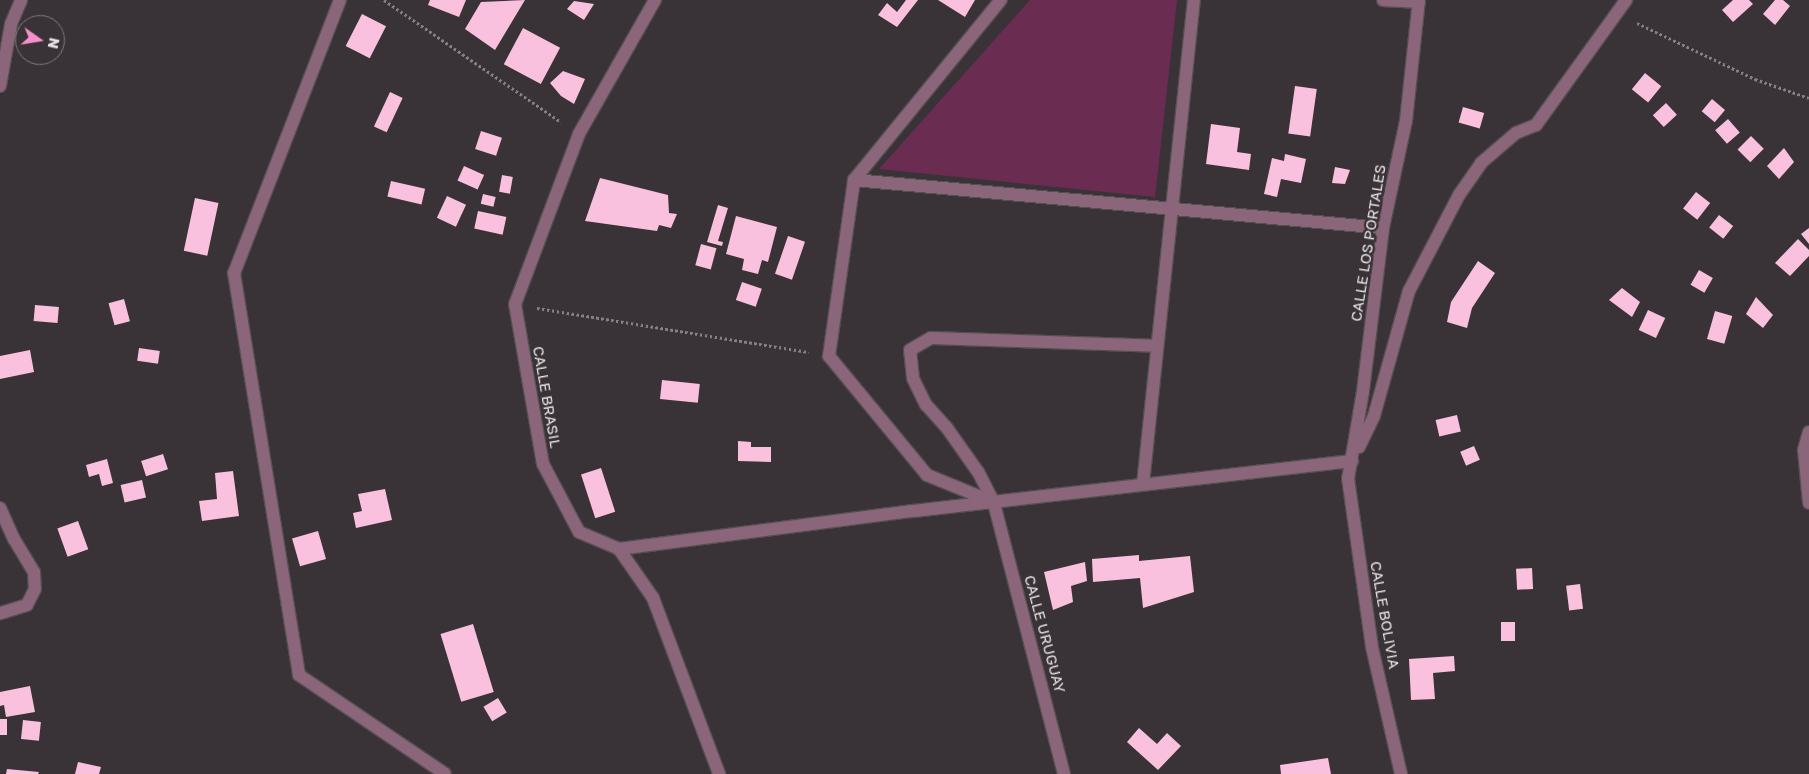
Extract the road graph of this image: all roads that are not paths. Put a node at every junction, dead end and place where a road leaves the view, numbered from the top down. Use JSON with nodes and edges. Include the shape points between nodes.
{"nodes":[{"id":1,"x":21,"y":0,"type":"edge"},
{"id":2,"x":340,"y":0,"type":"edge"},
{"id":3,"x":655,"y":0,"type":"edge"},
{"id":4,"x":1001,"y":0,"type":"edge"},
{"id":5,"x":1194,"y":0,"type":"edge"},
{"id":6,"x":1383,"y":0,"type":"edge"},
{"id":7,"x":1626,"y":0,"type":"edge"},
{"id":8,"x":1419,"y":1,"type":"edge"},
{"id":9,"x":0,"y":86,"type":"edge"},
{"id":10,"x":854,"y":180,"type":"junction"},
{"id":11,"x":1173,"y":210,"type":"junction"},
{"id":12,"x":1383,"y":228,"type":"junction"},
{"id":13,"x":1156,"y":346,"type":"junction"},
{"id":14,"x":1809,"y":432,"type":"edge"},
{"id":15,"x":1352,"y":461,"type":"junction"},
{"id":16,"x":1143,"y":484,"type":"junction"},
{"id":17,"x":994,"y":503,"type":"junction"},
{"id":18,"x":1809,"y":503,"type":"edge"},
{"id":19,"x":0,"y":508,"type":"edge"},
{"id":20,"x":619,"y":549,"type":"junction"},
{"id":21,"x":0,"y":613,"type":"edge"},
{"id":22,"x":445,"y":774,"type":"edge"},
{"id":23,"x":719,"y":774,"type":"edge"},
{"id":24,"x":1064,"y":774,"type":"edge"},
{"id":25,"x":1401,"y":774,"type":"edge"}],
"edges":[{"from":1,"to":9,"type":"street","via":[[11,24]]},
{"from":2,"to":22,"type":"street","via":[[234,273],[299,675]]},
{"from":3,"to":20,"type":"street","name":"CALLE BRASIL","via":[[579,134],[515,304],[543,464],[580,532]]},
{"from":4,"to":10,"type":"street"},
{"from":5,"to":11,"type":"street"},
{"from":6,"to":8,"type":"street"},
{"from":7,"to":15,"type":"street","via":[[1536,125],[1516,133],[1481,163],[1459,195],[1409,291],[1374,416]]},
{"from":8,"to":12,"type":"street","name":"CALLE LOS PORTALES","via":[[1406,121]]},
{"from":10,"to":11,"type":"street"},
{"from":10,"to":17,"type":"street","via":[[830,356],[927,475]]},
{"from":11,"to":12,"type":"street"},
{"from":11,"to":13,"type":"street"},
{"from":12,"to":15,"type":"street","name":"CALLE LOS PORTALES"},
{"from":13,"to":16,"type":"street"},
{"from":13,"to":17,"type":"street","name":"CALLE URUGUAY","via":[[931,338],[910,350],[913,378],[926,405],[957,442]]},
{"from":14,"to":18,"type":"street","via":[[1804,450]]},
{"from":15,"to":16,"type":"street"},
{"from":15,"to":25,"type":"street","name":"CALLE BOLIVIA","via":[[1348,479],[1372,647]]},
{"from":16,"to":17,"type":"street"},
{"from":17,"to":20,"type":"street"},
{"from":17,"to":24,"type":"street","name":"CALLE URUGUAY"},
{"from":19,"to":21,"type":"street","via":[[34,572],[35,589],[27,605]]},
{"from":20,"to":23,"type":"street","via":[[653,598]]}]}
